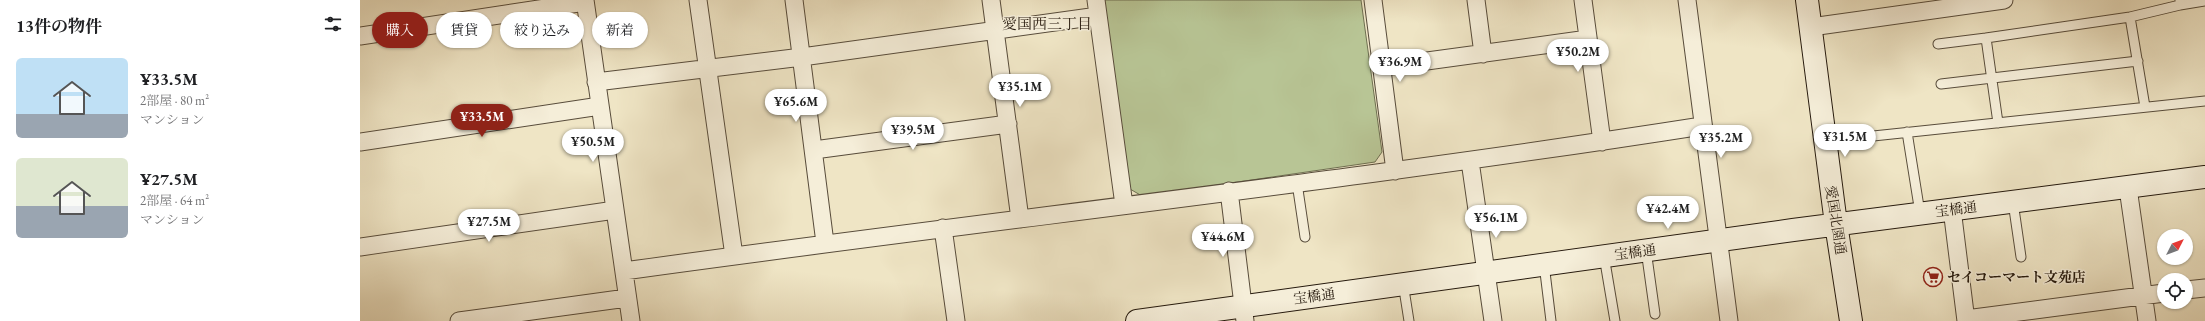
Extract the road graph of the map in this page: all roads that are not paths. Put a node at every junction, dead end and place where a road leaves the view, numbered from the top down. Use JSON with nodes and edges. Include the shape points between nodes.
{"nodes":[{"id":1,"x":698,"y":0,"type":"edge"},
{"id":2,"x":794,"y":0,"type":"edge"},
{"id":3,"x":991,"y":0,"type":"edge"},
{"id":4,"x":1373,"y":0,"type":"edge"},
{"id":5,"x":1476,"y":0,"type":"edge"},
{"id":6,"x":1583,"y":0,"type":"edge"},
{"id":7,"x":1687,"y":0,"type":"edge"},
{"id":8,"x":1807,"y":0,"type":"edge"},
{"id":9,"x":2004,"y":0,"type":"edge"},
{"id":10,"x":585,"y":1,"type":"edge"},
{"id":11,"x":2205,"y":1,"type":"edge"},
{"id":12,"x":2180,"y":2,"type":"edge"},
{"id":13,"x":1926,"y":6,"type":"edge"},
{"id":14,"x":1097,"y":8,"type":"edge"},
{"id":15,"x":2130,"y":17,"type":"junction"},
{"id":16,"x":1811,"y":27,"type":"junction"},
{"id":17,"x":995,"y":31,"type":"junction"},
{"id":18,"x":360,"y":36,"type":"edge"},
{"id":19,"x":1986,"y":38,"type":"junction"},
{"id":20,"x":1588,"y":39,"type":"junction"},
{"id":21,"x":1938,"y":44,"type":"dead end"},
{"id":22,"x":1484,"y":54,"type":"junction"},
{"id":23,"x":802,"y":57,"type":"junction"},
{"id":24,"x":2138,"y":61,"type":"junction"},
{"id":25,"x":1383,"y":67,"type":"junction"},
{"id":26,"x":707,"y":69,"type":"junction"},
{"id":27,"x":1991,"y":78,"type":"junction"},
{"id":28,"x":596,"y":82,"type":"junction"},
{"id":29,"x":1941,"y":84,"type":"dead end"},
{"id":30,"x":2205,"y":101,"type":"edge"},
{"id":31,"x":600,"y":106,"type":"junction"},
{"id":32,"x":2145,"y":107,"type":"junction"},
{"id":33,"x":1998,"y":122,"type":"junction"},
{"id":34,"x":1008,"y":124,"type":"junction"},
{"id":35,"x":1702,"y":126,"type":"junction"},
{"id":36,"x":1907,"y":132,"type":"junction"},
{"id":37,"x":1826,"y":141,"type":"junction"},
{"id":38,"x":360,"y":142,"type":"edge"},
{"id":39,"x":1602,"y":142,"type":"junction"},
{"id":40,"x":814,"y":150,"type":"junction"},
{"id":41,"x":1470,"y":161,"type":"junction"},
{"id":42,"x":1395,"y":171,"type":"junction"},
{"id":43,"x":2205,"y":177,"type":"edge"},
{"id":44,"x":1297,"y":183,"type":"junction"},
{"id":45,"x":2128,"y":188,"type":"junction"},
{"id":46,"x":1229,"y":191,"type":"junction"},
{"id":47,"x":2013,"y":202,"type":"junction"},
{"id":48,"x":1124,"y":205,"type":"junction"},
{"id":49,"x":1952,"y":209,"type":"junction"},
{"id":50,"x":615,"y":210,"type":"junction"},
{"id":51,"x":1920,"y":213,"type":"junction"},
{"id":52,"x":1020,"y":219,"type":"junction"},
{"id":53,"x":1836,"y":224,"type":"junction"},
{"id":54,"x":943,"y":228,"type":"junction"},
{"id":55,"x":1305,"y":237,"type":"dead end"},
{"id":56,"x":1717,"y":240,"type":"junction"},
{"id":57,"x":825,"y":243,"type":"junction"},
{"id":58,"x":360,"y":247,"type":"edge"},
{"id":59,"x":1646,"y":250,"type":"junction"},
{"id":60,"x":734,"y":256,"type":"junction"},
{"id":61,"x":1604,"y":256,"type":"junction"},
{"id":62,"x":2021,"y":257,"type":"dead end"},
{"id":63,"x":1544,"y":264,"type":"junction"},
{"id":64,"x":624,"y":271,"type":"junction"},
{"id":65,"x":1486,"y":272,"type":"junction"},
{"id":66,"x":1403,"y":283,"type":"junction"},
{"id":67,"x":2205,"y":288,"type":"edge"},
{"id":68,"x":2193,"y":289,"type":"edge"},
{"id":69,"x":2157,"y":294,"type":"edge"},
{"id":70,"x":2143,"y":296,"type":"junction"},
{"id":71,"x":627,"y":298,"type":"junction"},
{"id":72,"x":1244,"y":313,"type":"edge"},
{"id":73,"x":1655,"y":314,"type":"dead end"},
{"id":74,"x":2054,"y":314,"type":"edge"},
{"id":75,"x":1966,"y":320,"type":"edge"},
{"id":76,"x":459,"y":321,"type":"edge"},
{"id":77,"x":631,"y":321,"type":"edge"},
{"id":78,"x":956,"y":321,"type":"edge"},
{"id":79,"x":1137,"y":321,"type":"edge"},
{"id":80,"x":1408,"y":321,"type":"edge"},
{"id":81,"x":1493,"y":321,"type":"edge"},
{"id":82,"x":1551,"y":321,"type":"edge"},
{"id":83,"x":1615,"y":321,"type":"edge"},
{"id":84,"x":1729,"y":321,"type":"edge"},
{"id":85,"x":1851,"y":321,"type":"edge"},
{"id":86,"x":2147,"y":321,"type":"edge"}],
"edges":[{"from":1,"to":26,"type":"street"},
{"from":2,"to":23,"type":"street"},
{"from":3,"to":17,"type":"street"},
{"from":4,"to":25,"type":"street"},
{"from":5,"to":22,"type":"street"},
{"from":6,"to":20,"type":"street"},
{"from":7,"to":35,"type":"street"},
{"from":8,"to":16,"type":"street","name":"愛国北園通"},
{"from":9,"to":13,"type":"street"},
{"from":10,"to":18,"type":"street"},
{"from":10,"to":28,"type":"street"},
{"from":11,"to":12,"type":"lane"},
{"from":12,"to":15,"type":"lane"},
{"from":13,"to":16,"type":"street"},
{"from":14,"to":17,"type":"street"},
{"from":14,"to":48,"type":"street"},
{"from":15,"to":19,"type":"lane"},
{"from":15,"to":24,"type":"lane"},
{"from":16,"to":37,"type":"street","name":"愛国北園通"},
{"from":17,"to":23,"type":"street"},
{"from":17,"to":34,"type":"street"},
{"from":19,"to":21,"type":"lane"},
{"from":19,"to":27,"type":"lane"},
{"from":20,"to":22,"type":"street"},
{"from":20,"to":39,"type":"street"},
{"from":22,"to":25,"type":"street"},
{"from":23,"to":26,"type":"street"},
{"from":23,"to":40,"type":"street"},
{"from":24,"to":27,"type":"lane"},
{"from":24,"to":32,"type":"lane"},
{"from":25,"to":42,"type":"street"},
{"from":26,"to":28,"type":"street"},
{"from":26,"to":60,"type":"street"},
{"from":27,"to":29,"type":"lane"},
{"from":27,"to":33,"type":"lane"},
{"from":28,"to":31,"type":"street"},
{"from":30,"to":32,"type":"lane"},
{"from":31,"to":38,"type":"street"},
{"from":31,"to":50,"type":"street"},
{"from":32,"to":33,"type":"lane"},
{"from":33,"to":36,"type":"lane"},
{"from":34,"to":40,"type":"street"},
{"from":34,"to":52,"type":"street"},
{"from":35,"to":39,"type":"street"},
{"from":35,"to":56,"type":"street"},
{"from":36,"to":37,"type":"lane"},
{"from":36,"to":51,"type":"lane"},
{"from":37,"to":53,"type":"street","name":"愛国北園通"},
{"from":39,"to":41,"type":"street"},
{"from":40,"to":57,"type":"street"},
{"from":41,"to":42,"type":"street"},
{"from":41,"to":65,"type":"street"},
{"from":42,"to":44,"type":"street"},
{"from":43,"to":45,"type":"street","name":"宝橋通"},
{"from":44,"to":46,"type":"street"},
{"from":44,"to":55,"type":"lane"},
{"from":45,"to":47,"type":"street","name":"宝橋通"},
{"from":45,"to":70,"type":"street"},
{"from":46,"to":48,"type":"street"},
{"from":46,"to":72,"type":"street"},
{"from":47,"to":49,"type":"street","name":"宝橋通"},
{"from":47,"to":62,"type":"lane"},
{"from":48,"to":52,"type":"street"},
{"from":49,"to":51,"type":"street","name":"宝橋通"},
{"from":49,"to":75,"type":"street"},
{"from":50,"to":58,"type":"street"},
{"from":50,"to":64,"type":"street"},
{"from":51,"to":53,"type":"street","name":"宝橋通"},
{"from":52,"to":54,"type":"street"},
{"from":53,"to":56,"type":"street","name":"宝橋通"},
{"from":53,"to":85,"type":"street","name":"愛国北園通"},
{"from":54,"to":57,"type":"street"},
{"from":54,"to":78,"type":"street"},
{"from":56,"to":59,"type":"street","name":"宝橋通"},
{"from":56,"to":84,"type":"street"},
{"from":57,"to":60,"type":"street"},
{"from":59,"to":61,"type":"street","name":"宝橋通"},
{"from":59,"to":73,"type":"lane"},
{"from":60,"to":64,"type":"street"},
{"from":61,"to":63,"type":"street","name":"宝橋通"},
{"from":61,"to":83,"type":"lane"},
{"from":63,"to":65,"type":"street","name":"宝橋通"},
{"from":63,"to":82,"type":"lane"},
{"from":64,"to":71,"type":"street"},
{"from":65,"to":66,"type":"street","name":"宝橋通"},
{"from":65,"to":81,"type":"street"},
{"from":66,"to":72,"type":"street","name":"宝橋通"},
{"from":66,"to":80,"type":"lane"},
{"from":67,"to":68,"type":"street"},
{"from":69,"to":70,"type":"street"},
{"from":70,"to":74,"type":"street"},
{"from":70,"to":86,"type":"street"},
{"from":71,"to":76,"type":"street"},
{"from":71,"to":77,"type":"street"},
{"from":72,"to":79,"type":"street","name":"宝橋通"},
{"from":74,"to":75,"type":"street"}]}
